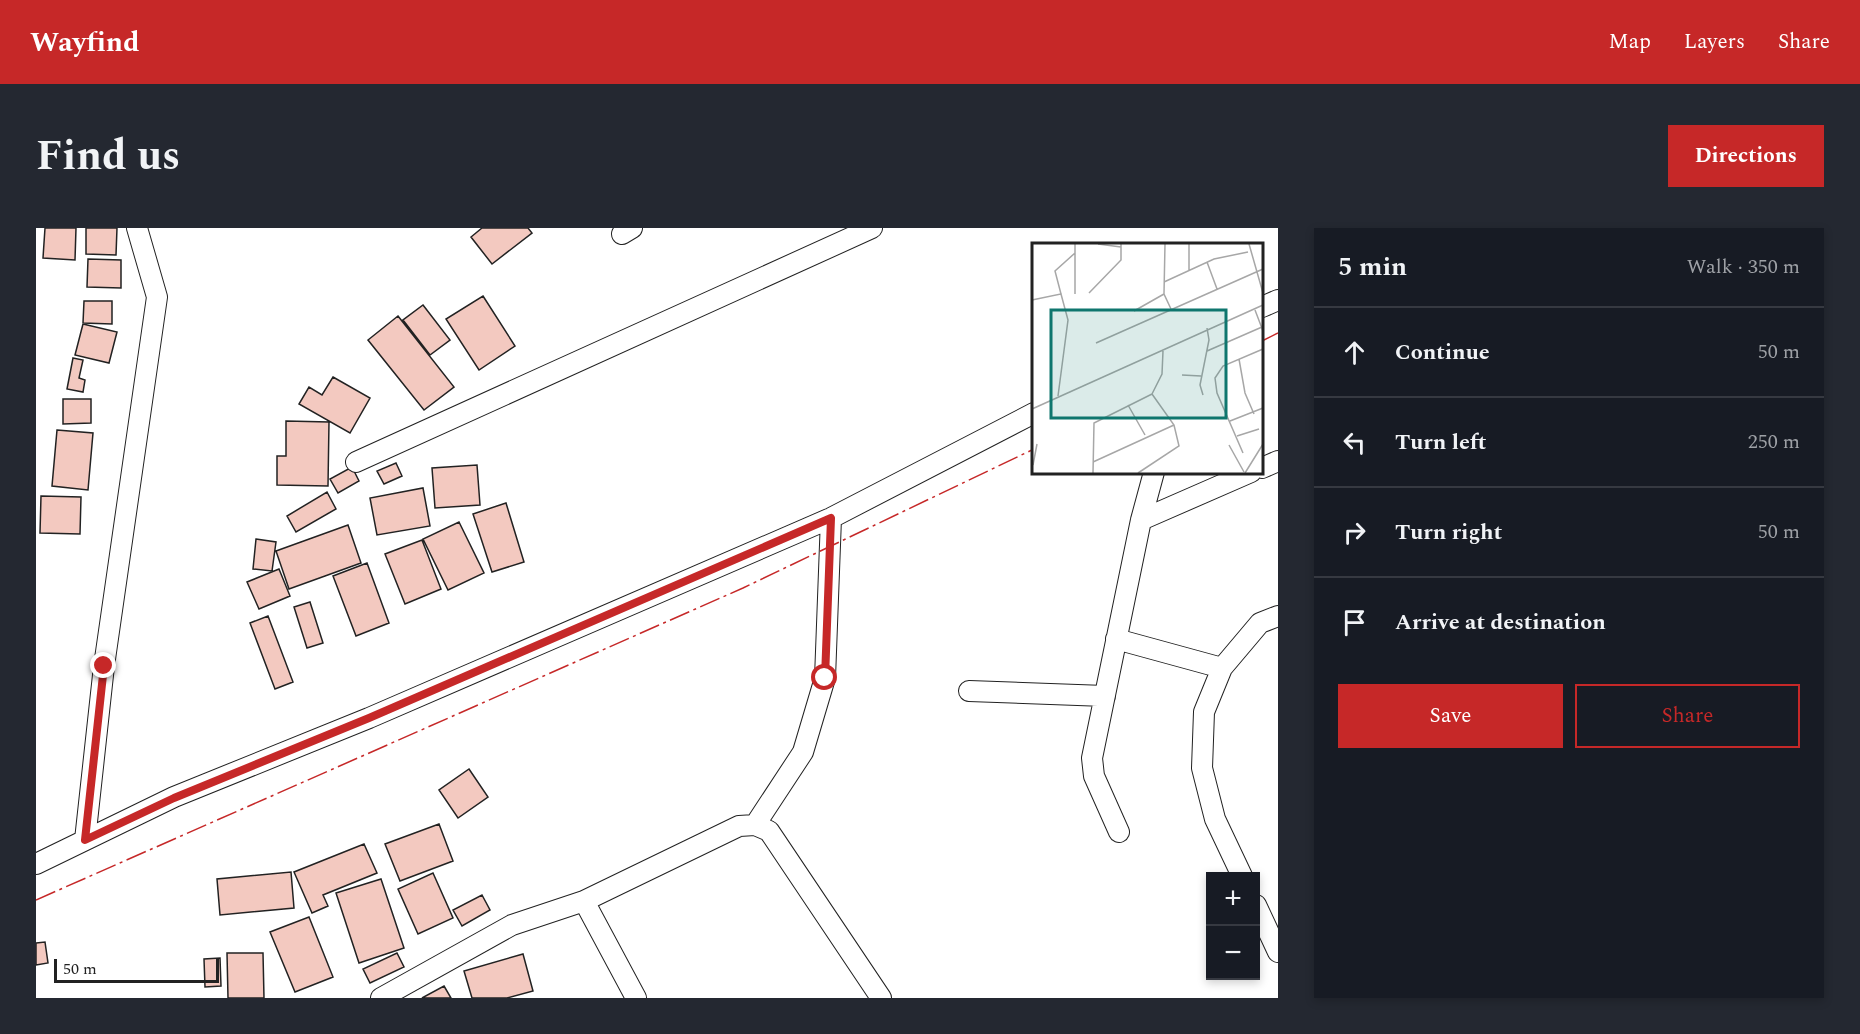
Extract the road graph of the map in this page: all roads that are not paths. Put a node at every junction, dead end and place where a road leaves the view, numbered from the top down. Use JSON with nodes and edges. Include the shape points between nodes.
{"nodes":[{"id":1,"x":137,"y":228,"type":"edge"},
{"id":2,"x":872,"y":228,"type":"edge"},
{"id":3,"x":1278,"y":300,"type":"edge"},
{"id":4,"x":1263,"y":307,"type":"edge"},
{"id":5,"x":1032,"y":414,"type":"edge"},
{"id":6,"x":1278,"y":461,"type":"edge"},
{"id":7,"x":356,"y":462,"type":"dead end"},
{"id":8,"x":1263,"y":468,"type":"edge"},
{"id":9,"x":1153,"y":474,"type":"edge"},
{"id":10,"x":1246,"y":474,"type":"edge"},
{"id":11,"x":831,"y":518,"type":"junction"},
{"id":12,"x":1141,"y":520,"type":"junction"},
{"id":13,"x":1278,"y":616,"type":"edge"},
{"id":14,"x":1116,"y":639,"type":"junction"},
{"id":15,"x":1222,"y":668,"type":"junction"},
{"id":16,"x":969,"y":691,"type":"dead end"},
{"id":17,"x":1105,"y":696,"type":"junction"},
{"id":18,"x":755,"y":825,"type":"junction"},
{"id":19,"x":1119,"y":832,"type":"dead end"},
{"id":20,"x":85,"y":840,"type":"junction"},
{"id":21,"x":36,"y":864,"type":"edge"},
{"id":22,"x":1240,"y":872,"type":"edge"},
{"id":23,"x":584,"y":901,"type":"junction"},
{"id":24,"x":1260,"y":914,"type":"edge"},
{"id":25,"x":1278,"y":952,"type":"edge"},
{"id":26,"x":381,"y":998,"type":"edge"},
{"id":27,"x":636,"y":998,"type":"edge"},
{"id":28,"x":881,"y":998,"type":"edge"}],
"edges":[{"from":1,"to":20,"type":"street","via":[[157,297],[104,666]]},
{"from":2,"to":7,"type":"street"},
{"from":3,"to":4,"type":"street"},
{"from":5,"to":11,"type":"street"},
{"from":6,"to":8,"type":"street"},
{"from":9,"to":12,"type":"street"},
{"from":10,"to":12,"type":"street"},
{"from":11,"to":18,"type":"street","via":[[825,678],[803,752]]},
{"from":11,"to":20,"type":"street","via":[[174,798]]},
{"from":12,"to":14,"type":"street"},
{"from":13,"to":15,"type":"street","via":[[1260,623]]},
{"from":14,"to":15,"type":"street"},
{"from":14,"to":17,"type":"street"},
{"from":15,"to":22,"type":"street","via":[[1204,712],[1203,768],[1215,819]]},
{"from":16,"to":17,"type":"street"},
{"from":17,"to":19,"type":"street","via":[[1092,759],[1094,776]]},
{"from":18,"to":23,"type":"street","via":[[739,826]]},
{"from":18,"to":28,"type":"street","via":[[769,831]]},
{"from":20,"to":21,"type":"street"},
{"from":23,"to":26,"type":"street","via":[[512,925]]},
{"from":23,"to":27,"type":"street"},
{"from":24,"to":25,"type":"street"}]}
